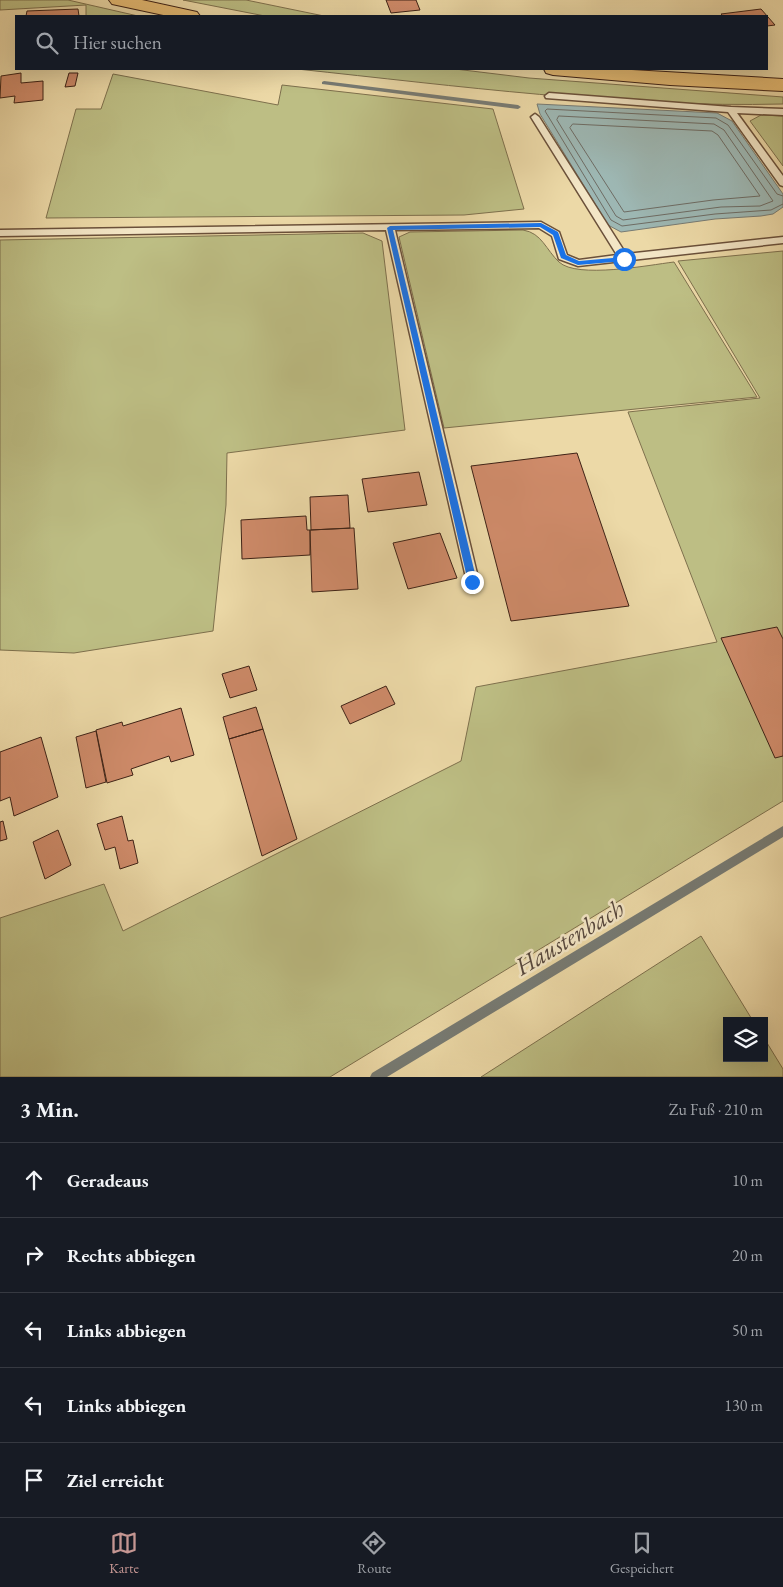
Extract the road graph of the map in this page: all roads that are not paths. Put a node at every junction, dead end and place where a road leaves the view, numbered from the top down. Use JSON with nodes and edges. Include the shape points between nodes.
{"nodes":[{"id":1,"x":118,"y":0,"type":"edge"},
{"id":2,"x":186,"y":15,"type":"edge"},
{"id":3,"x":567,"y":70,"type":"edge"},
{"id":4,"x":783,"y":85,"type":"edge"},
{"id":5,"x":550,"y":96,"type":"dead end"},
{"id":6,"x":731,"y":110,"type":"junction"},
{"id":7,"x":783,"y":112,"type":"edge"},
{"id":8,"x":535,"y":117,"type":"dead end"},
{"id":9,"x":783,"y":183,"type":"edge"},
{"id":10,"x":390,"y":228,"type":"junction"},
{"id":11,"x":0,"y":233,"type":"edge"},
{"id":12,"x":783,"y":240,"type":"edge"},
{"id":13,"x":624,"y":259,"type":"junction"},
{"id":14,"x":472,"y":582,"type":"dead end"}],
"edges":[{"from":1,"to":2,"type":"main road"},
{"from":3,"to":4,"type":"main road"},
{"from":5,"to":6,"type":"lane"},
{"from":6,"to":7,"type":"lane"},
{"from":6,"to":9,"type":"lane"},
{"from":8,"to":13,"type":"lane"},
{"from":10,"to":11,"type":"lane"},
{"from":10,"to":13,"type":"lane","via":[[541,225],[556,234],[563,257],[578,263]]},
{"from":10,"to":14,"type":"lane"},
{"from":12,"to":13,"type":"lane"}]}
